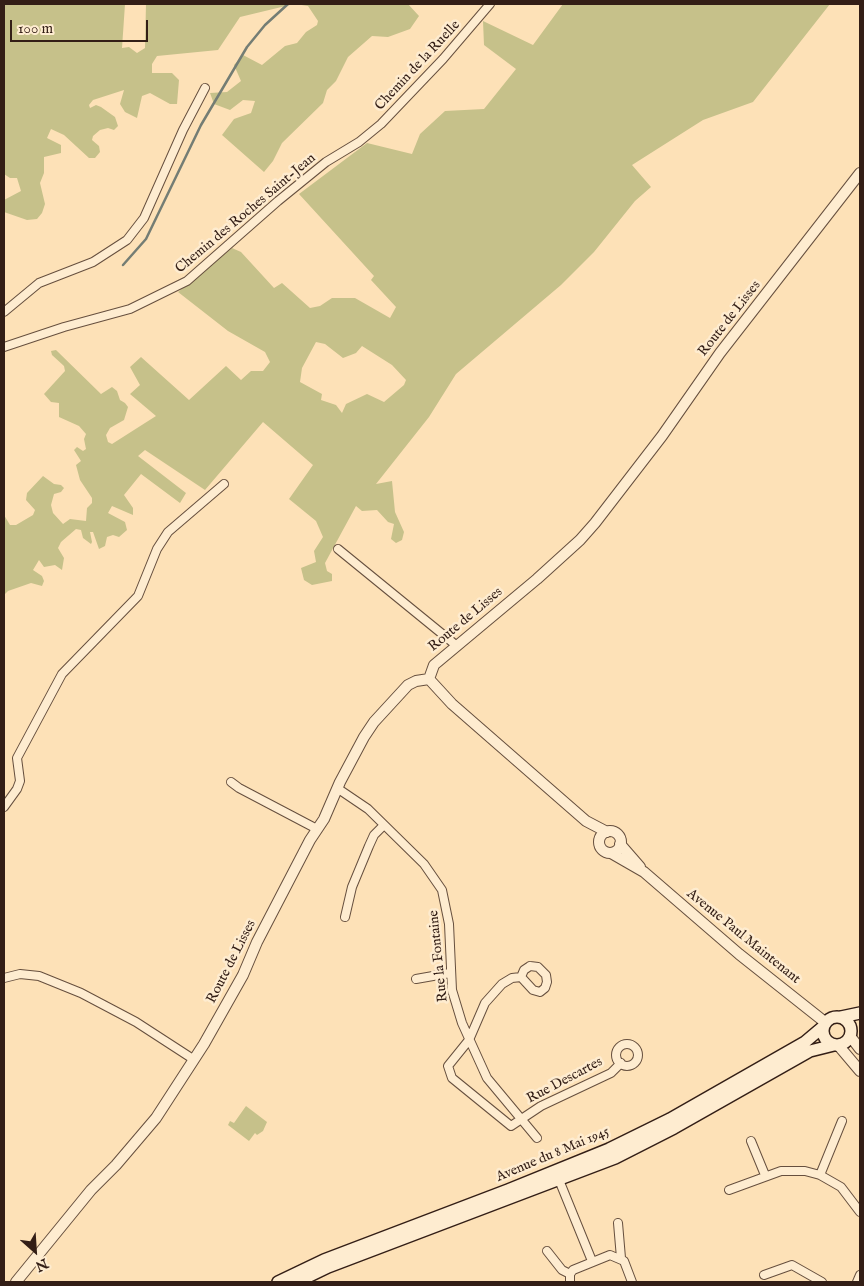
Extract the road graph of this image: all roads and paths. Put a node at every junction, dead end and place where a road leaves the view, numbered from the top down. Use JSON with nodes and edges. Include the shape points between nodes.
{"nodes":[{"id":1,"x":490,"y":4,"type":"edge"},
{"id":2,"x":205,"y":88,"type":"dead end"},
{"id":3,"x":359,"y":142,"type":"joint"},
{"id":4,"x":860,"y":174,"type":"edge"},
{"id":5,"x":4,"y":312,"type":"edge"},
{"id":6,"x":4,"y":347,"type":"edge"},
{"id":7,"x":224,"y":484,"type":"dead end"},
{"id":8,"x":338,"y":549,"type":"dead end"},
{"id":9,"x":457,"y":646,"type":"junction"},
{"id":10,"x":429,"y":679,"type":"junction"},
{"id":11,"x":231,"y":782,"type":"dead end"},
{"id":12,"x":337,"y":788,"type":"junction"},
{"id":13,"x":4,"y":807,"type":"edge"},
{"id":14,"x":586,"y":820,"type":"junction"},
{"id":15,"x":384,"y":825,"type":"junction"},
{"id":16,"x":317,"y":829,"type":"junction"},
{"id":17,"x":607,"y":832,"type":"junction"},
{"id":18,"x":599,"y":840,"type":"junction"},
{"id":19,"x":620,"y":844,"type":"junction"},
{"id":20,"x":611,"y":853,"type":"junction"},
{"id":21,"x":644,"y":872,"type":"junction"},
{"id":22,"x":345,"y":917,"type":"dead end"},
{"id":23,"x":450,"y":973,"type":"junction"},
{"id":24,"x":521,"y":976,"type":"dead end"},
{"id":25,"x":4,"y":978,"type":"edge"},
{"id":26,"x":416,"y":979,"type":"dead end"},
{"id":27,"x":860,"y":1013,"type":"edge"},
{"id":28,"x":841,"y":1017,"type":"junction"},
{"id":29,"x":825,"y":1024,"type":"junction"},
{"id":30,"x":854,"y":1032,"type":"edge"},
{"id":31,"x":469,"y":1040,"type":"junction"},
{"id":32,"x":836,"y":1045,"type":"junction"},
{"id":33,"x":860,"y":1050,"type":"edge"},
{"id":34,"x":193,"y":1059,"type":"junction"},
{"id":35,"x":621,"y":1063,"type":"dead end"},
{"id":36,"x":860,"y":1071,"type":"edge"},
{"id":37,"x":521,"y":1120,"type":"junction"},
{"id":38,"x":842,"y":1121,"type":"dead end"},
{"id":39,"x":537,"y":1138,"type":"dead end"},
{"id":40,"x":751,"y":1141,"type":"dead end"},
{"id":41,"x":765,"y":1175,"type":"junction"},
{"id":42,"x":820,"y":1175,"type":"junction"},
{"id":43,"x":557,"y":1176,"type":"junction"},
{"id":44,"x":729,"y":1190,"type":"dead end"},
{"id":45,"x":860,"y":1212,"type":"edge"},
{"id":46,"x":618,"y":1223,"type":"dead end"},
{"id":47,"x":547,"y":1251,"type":"dead end"},
{"id":48,"x":620,"y":1258,"type":"junction"},
{"id":49,"x":592,"y":1261,"type":"junction"},
{"id":50,"x":764,"y":1275,"type":"dead end"},
{"id":51,"x":860,"y":1276,"type":"edge"},
{"id":52,"x":570,"y":1278,"type":"edge"},
{"id":53,"x":16,"y":1282,"type":"edge"},
{"id":54,"x":278,"y":1282,"type":"edge"},
{"id":55,"x":297,"y":1282,"type":"edge"},
{"id":56,"x":632,"y":1282,"type":"edge"},
{"id":57,"x":822,"y":1282,"type":"edge"},
{"id":58,"x":857,"y":1282,"type":"edge"}],
"edges":[{"from":1,"to":3,"type":"street","name":"Chemin de la Ruelle","via":[[411,94]]},
{"from":2,"to":5,"type":"street","via":[[144,218],[127,240],[94,262],[39,283]]},
{"from":3,"to":6,"type":"street","name":"Chemin des Roches Saint-Jean","via":[[326,162],[187,281],[122,312]]},
{"from":4,"to":9,"type":"street","name":"Route de Lisses","via":[[720,353],[595,523],[561,557]]},
{"from":7,"to":13,"type":"street","via":[[168,532],[157,549],[138,596],[58,679],[17,758],[20,781]]},
{"from":8,"to":9,"type":"street"},
{"from":9,"to":10,"type":"street","name":"Route de Lisses","via":[[434,665]]},
{"from":10,"to":12,"type":"street","name":"Route de Lisses","via":[[416,680],[408,685],[374,722]]},
{"from":10,"to":14,"type":"street","via":[[452,704]]},
{"from":11,"to":16,"type":"street"},
{"from":12,"to":15,"type":"street","name":"Rue la Fontaine","via":[[368,809]]},
{"from":12,"to":16,"type":"street","name":"Route de Lisses"},
{"from":14,"to":17,"type":"street"},
{"from":14,"to":18,"type":"street"},
{"from":15,"to":22,"type":"street","via":[[369,846],[352,887]]},
{"from":15,"to":23,"type":"street","name":"Rue la Fontaine","via":[[424,864],[442,890],[449,924]]},
{"from":16,"to":34,"type":"street","name":"Route de Lisses","via":[[243,975]]},
{"from":17,"to":18,"type":"street"},
{"from":17,"to":19,"type":"street","via":[[618,835]]},
{"from":18,"to":20,"type":"street","via":[[602,850]]},
{"from":19,"to":20,"type":"street"},
{"from":19,"to":21,"type":"street","name":"Avenue Paul Maintenant"},
{"from":20,"to":21,"type":"street","name":"Avenue Paul Maintenant"},
{"from":21,"to":29,"type":"street","name":"Avenue Paul Maintenant"},
{"from":23,"to":26,"type":"street"},
{"from":23,"to":31,"type":"street","name":"Rue la Fontaine","via":[[456,1005]]},
{"from":24,"to":31,"type":"street","via":[[512,978],[495,991],[475,1022]]},
{"from":25,"to":34,"type":"street","via":[[20,974],[39,976],[81,993],[136,1022]]},
{"from":27,"to":28,"type":"main road","name":"Avenue du 8 Mai 1945"},
{"from":28,"to":29,"type":"main road","name":"Avenue du 8 Mai 1945"},
{"from":28,"to":30,"type":"main road"},
{"from":29,"to":32,"type":"main road","via":[[825,1038]]},
{"from":29,"to":43,"type":"main road","name":"Avenue du 8 Mai 1945","via":[[805,1042],[670,1118]]},
{"from":30,"to":32,"type":"main road","name":"Avenue du 8 Mai 1945","via":[[845,1042]]},
{"from":30,"to":33,"type":"street"},
{"from":31,"to":37,"type":"street","name":"Rue la Fontaine","via":[[487,1078]]},
{"from":31,"to":37,"type":"street","via":[[448,1066],[450,1074],[507,1124],[511,1126]]},
{"from":32,"to":36,"type":"street"},
{"from":32,"to":43,"type":"main road","name":"Avenue du 8 Mai 1945","via":[[810,1051],[644,1144]]},
{"from":34,"to":53,"type":"street","name":"Route de Lisses","via":[[140,1139],[91,1190]]},
{"from":35,"to":37,"type":"street","name":"Rue Descartes","via":[[599,1080],[541,1106]]},
{"from":37,"to":39,"type":"street","name":"Rue la Fontaine"},
{"from":38,"to":42,"type":"street"},
{"from":40,"to":41,"type":"street"},
{"from":41,"to":42,"type":"street","via":[[793,1170]]},
{"from":41,"to":44,"type":"street"},
{"from":42,"to":45,"type":"street","via":[[841,1187]]},
{"from":43,"to":49,"type":"street"},
{"from":43,"to":54,"type":"main road","name":"Avenue du 8 Mai 1945","via":[[324,1260]]},
{"from":43,"to":55,"type":"main road","name":"Avenue du 8 Mai 1945"},
{"from":46,"to":48,"type":"street"},
{"from":47,"to":52,"type":"street"},
{"from":48,"to":49,"type":"street","via":[[610,1255]]},
{"from":48,"to":56,"type":"street"},
{"from":49,"to":52,"type":"street","via":[[581,1265]]},
{"from":50,"to":57,"type":"street","via":[[792,1265]]},
{"from":51,"to":58,"type":"street"}]}
